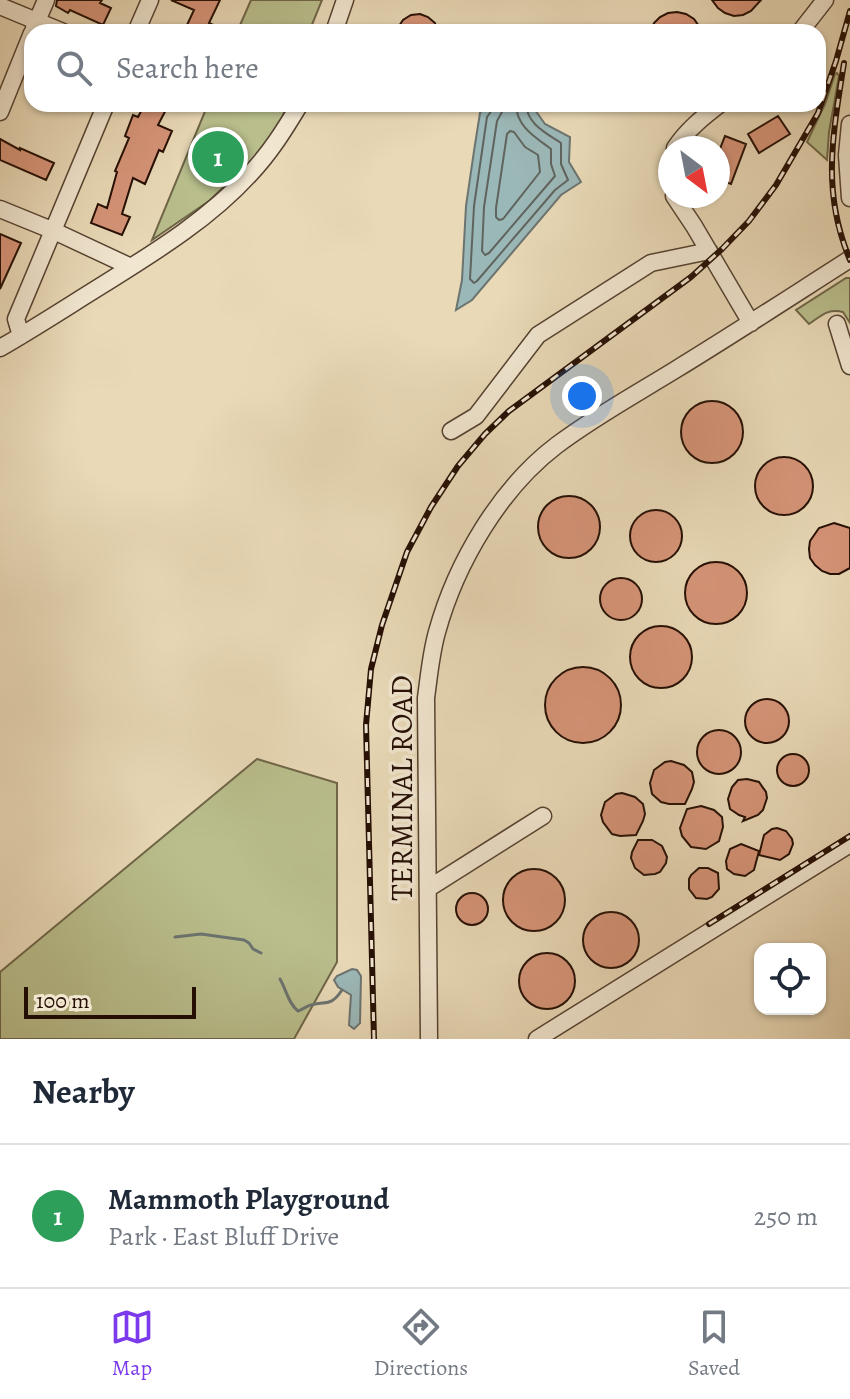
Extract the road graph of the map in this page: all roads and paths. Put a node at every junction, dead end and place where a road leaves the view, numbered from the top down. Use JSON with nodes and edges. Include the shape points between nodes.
{"nodes":[{"id":1,"x":46,"y":0,"type":"edge"},
{"id":2,"x":150,"y":0,"type":"edge"},
{"id":3,"x":345,"y":0,"type":"edge"},
{"id":4,"x":825,"y":0,"type":"edge"},
{"id":5,"x":0,"y":6,"type":"edge"},
{"id":6,"x":27,"y":24,"type":"edge"},
{"id":7,"x":36,"y":24,"type":"edge"},
{"id":8,"x":140,"y":24,"type":"edge"},
{"id":9,"x":337,"y":24,"type":"edge"},
{"id":10,"x":806,"y":24,"type":"edge"},
{"id":11,"x":24,"y":53,"type":"edge"},
{"id":12,"x":0,"y":112,"type":"edge"},
{"id":13,"x":103,"y":112,"type":"edge"},
{"id":14,"x":295,"y":112,"type":"edge"},
{"id":15,"x":710,"y":112,"type":"edge"},
{"id":16,"x":850,"y":124,"type":"edge"},
{"id":17,"x":683,"y":136,"type":"edge"},
{"id":18,"x":850,"y":198,"type":"edge"},
{"id":19,"x":682,"y":208,"type":"edge"},
{"id":20,"x":0,"y":209,"type":"edge"},
{"id":21,"x":54,"y":231,"type":"junction"},
{"id":22,"x":709,"y":251,"type":"junction"},
{"id":23,"x":850,"y":259,"type":"edge"},
{"id":24,"x":131,"y":267,"type":"junction"},
{"id":25,"x":751,"y":323,"type":"junction"},
{"id":26,"x":837,"y":324,"type":"dead end"},
{"id":27,"x":21,"y":336,"type":"junction"},
{"id":28,"x":0,"y":348,"type":"edge"},
{"id":29,"x":850,"y":366,"type":"edge"},
{"id":30,"x":451,"y":431,"type":"dead end"},
{"id":31,"x":543,"y":816,"type":"dead end"},
{"id":32,"x":850,"y":844,"type":"edge"},
{"id":33,"x":429,"y":888,"type":"junction"},
{"id":34,"x":429,"y":1039,"type":"edge"},
{"id":35,"x":537,"y":1039,"type":"edge"}],
"edges":[{"from":1,"to":7,"type":"street"},
{"from":2,"to":8,"type":"street"},
{"from":3,"to":9,"type":"street"},
{"from":4,"to":10,"type":"street"},
{"from":5,"to":6,"type":"street"},
{"from":11,"to":12,"type":"street"},
{"from":13,"to":21,"type":"street"},
{"from":14,"to":24,"type":"street","via":[[249,175],[204,216]]},
{"from":15,"to":17,"type":"street"},
{"from":16,"to":18,"type":"street"},
{"from":19,"to":22,"type":"street"},
{"from":20,"to":21,"type":"street"},
{"from":21,"to":24,"type":"street"},
{"from":21,"to":27,"type":"street","via":[[16,319]]},
{"from":22,"to":25,"type":"street"},
{"from":22,"to":30,"type":"street","via":[[651,263],[538,335],[476,416]]},
{"from":23,"to":25,"type":"street","name":"TERMINAL ROAD"},
{"from":24,"to":27,"type":"street"},
{"from":25,"to":33,"type":"street","name":"TERMINAL ROAD","via":[[556,446],[526,471],[482,530],[449,597],[431,660],[425,734]]},
{"from":26,"to":29,"type":"street"},
{"from":27,"to":28,"type":"street"},
{"from":31,"to":33,"type":"street"},
{"from":32,"to":35,"type":"street"},
{"from":33,"to":34,"type":"street","name":"TERMINAL ROAD"}]}
